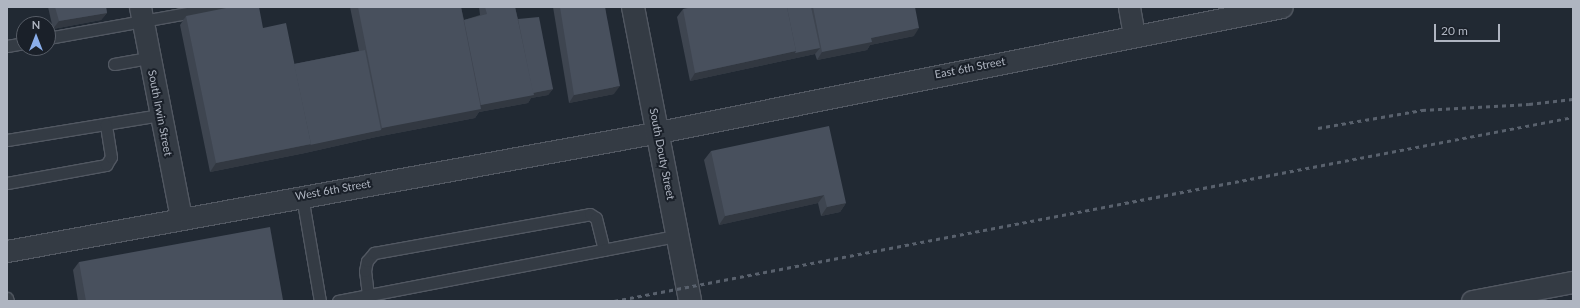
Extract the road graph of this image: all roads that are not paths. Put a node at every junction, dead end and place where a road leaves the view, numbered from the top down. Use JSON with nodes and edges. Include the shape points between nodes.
{"nodes":[{"id":1,"x":221,"y":7,"type":"edge"},
{"id":2,"x":633,"y":7,"type":"edge"},
{"id":3,"x":1129,"y":7,"type":"edge"},
{"id":4,"x":1282,"y":7,"type":"edge"},
{"id":5,"x":141,"y":15,"type":"edge"},
{"id":6,"x":1134,"y":35,"type":"junction"},
{"id":7,"x":56,"y":36,"type":"edge"},
{"id":8,"x":149,"y":58,"type":"junction"},
{"id":9,"x":114,"y":64,"type":"dead end"},
{"id":10,"x":160,"y":115,"type":"junction"},
{"id":11,"x":106,"y":124,"type":"junction"},
{"id":12,"x":659,"y":132,"type":"junction"},
{"id":13,"x":7,"y":140,"type":"edge"},
{"id":14,"x":7,"y":183,"type":"edge"},
{"id":15,"x":302,"y":196,"type":"junction"},
{"id":16,"x":181,"y":218,"type":"junction"},
{"id":17,"x":677,"y":236,"type":"junction"},
{"id":18,"x":604,"y":250,"type":"junction"},
{"id":19,"x":7,"y":251,"type":"edge"},
{"id":20,"x":1573,"y":282,"type":"edge"},
{"id":21,"x":368,"y":294,"type":"junction"},
{"id":22,"x":320,"y":301,"type":"edge"},
{"id":23,"x":338,"y":301,"type":"edge"},
{"id":24,"x":690,"y":301,"type":"edge"},
{"id":25,"x":1472,"y":301,"type":"edge"}],
"edges":[{"from":1,"to":5,"type":"lane"},
{"from":2,"to":12,"type":"street","name":"South Douty Street"},
{"from":3,"to":6,"type":"street"},
{"from":4,"to":6,"type":"street","name":"East 6th Street"},
{"from":5,"to":7,"type":"lane"},
{"from":5,"to":8,"type":"street","name":"South Irwin Street"},
{"from":6,"to":12,"type":"street","name":"East 6th Street"},
{"from":8,"to":9,"type":"lane"},
{"from":8,"to":10,"type":"street","name":"South Irwin Street"},
{"from":10,"to":11,"type":"lane"},
{"from":10,"to":16,"type":"street","name":"South Irwin Street"},
{"from":11,"to":13,"type":"lane"},
{"from":11,"to":14,"type":"lane","via":[[111,157],[106,165]]},
{"from":12,"to":15,"type":"street","name":"West 6th Street"},
{"from":12,"to":17,"type":"street","name":"South Douty Street"},
{"from":15,"to":16,"type":"street","name":"West 6th Street"},
{"from":15,"to":22,"type":"lane"},
{"from":16,"to":19,"type":"street","name":"West 6th Street"},
{"from":17,"to":18,"type":"lane"},
{"from":17,"to":24,"type":"street","name":"South Douty Street"},
{"from":18,"to":21,"type":"lane"},
{"from":18,"to":21,"type":"lane","via":[[596,218],[590,214],[374,253],[367,261],[365,271]]},
{"from":20,"to":25,"type":"street"},
{"from":21,"to":23,"type":"lane"}]}
